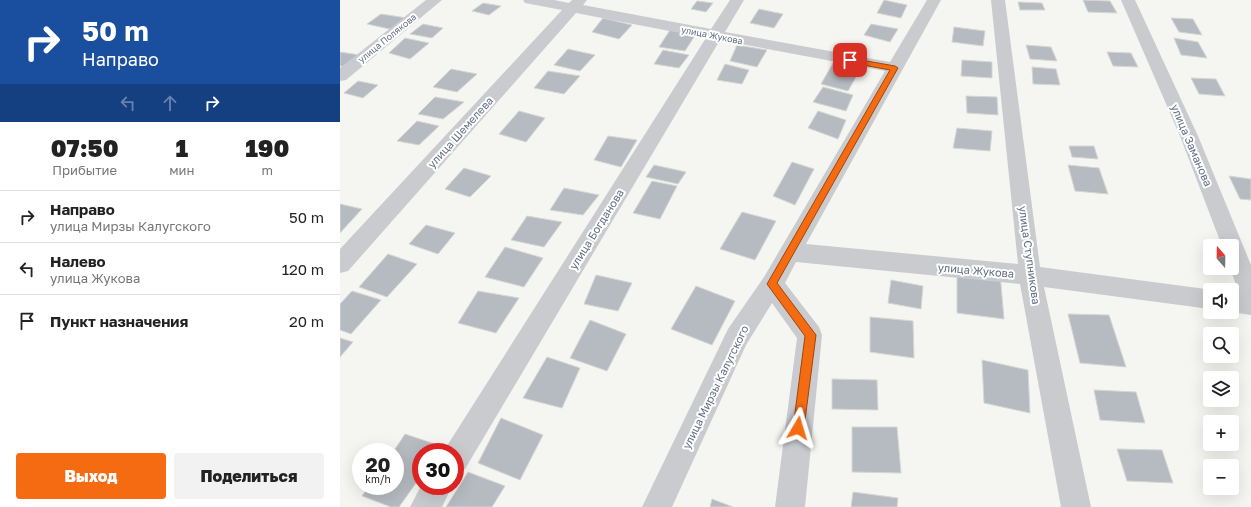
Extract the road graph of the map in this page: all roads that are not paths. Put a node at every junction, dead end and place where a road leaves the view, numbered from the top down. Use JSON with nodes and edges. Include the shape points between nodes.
{"nodes":[{"id":1,"x":435,"y":0,"type":"edge"},
{"id":2,"x":530,"y":0,"type":"edge"},
{"id":3,"x":737,"y":0,"type":"edge"},
{"id":4,"x":934,"y":0,"type":"edge"},
{"id":5,"x":998,"y":0,"type":"edge"},
{"id":6,"x":1128,"y":0,"type":"edge"},
{"id":7,"x":577,"y":4,"type":"edge"},
{"id":8,"x":714,"y":36,"type":"junction"},
{"id":9,"x":895,"y":68,"type":"junction"},
{"id":10,"x":340,"y":76,"type":"edge"},
{"id":11,"x":789,"y":252,"type":"junction"},
{"id":12,"x":340,"y":264,"type":"edge"},
{"id":13,"x":1030,"y":275,"type":"junction"},
{"id":14,"x":772,"y":284,"type":"junction"},
{"id":15,"x":1251,"y":293,"type":"edge"},
{"id":16,"x":1203,"y":298,"type":"edge"},
{"id":17,"x":1239,"y":303,"type":"edge"},
{"id":18,"x":1251,"y":305,"type":"edge"},
{"id":19,"x":464,"y":444,"type":"edge"},
{"id":20,"x":432,"y":495,"type":"edge"},
{"id":21,"x":425,"y":507,"type":"edge"},
{"id":22,"x":657,"y":507,"type":"edge"},
{"id":23,"x":790,"y":507,"type":"edge"},
{"id":24,"x":1076,"y":507,"type":"edge"}],
"edges":[{"from":1,"to":10,"type":"street","name":"улица Полякова"},
{"from":2,"to":7,"type":"street","name":"улица Жукова"},
{"from":3,"to":8,"type":"street","name":"улица Богданова"},
{"from":4,"to":9,"type":"street","name":"улица Мирзы Калугского"},
{"from":5,"to":13,"type":"street","name":"улица Ступникова"},
{"from":6,"to":15,"type":"street","name":"улица Заманова","via":[[1189,136]]},
{"from":7,"to":8,"type":"street","name":"улица Жукова"},
{"from":7,"to":12,"type":"street","name":"улица Шемелева"},
{"from":8,"to":9,"type":"street","name":"улица Жукова"},
{"from":8,"to":19,"type":"street","name":"улица Богданова"},
{"from":9,"to":11,"type":"street","name":"улица Мирзы Калугского"},
{"from":11,"to":13,"type":"street","name":"улица Жукова"},
{"from":11,"to":14,"type":"street","name":"улица Мирзы Калугского"},
{"from":13,"to":16,"type":"street","name":"улица Жукова"},
{"from":13,"to":24,"type":"street","name":"улица Ступникова"},
{"from":14,"to":22,"type":"street","name":"улица Мирзы Калугского","via":[[737,337]]},
{"from":14,"to":23,"type":"street","via":[[810,335]]},
{"from":17,"to":18,"type":"street"},
{"from":20,"to":21,"type":"street"}]}
